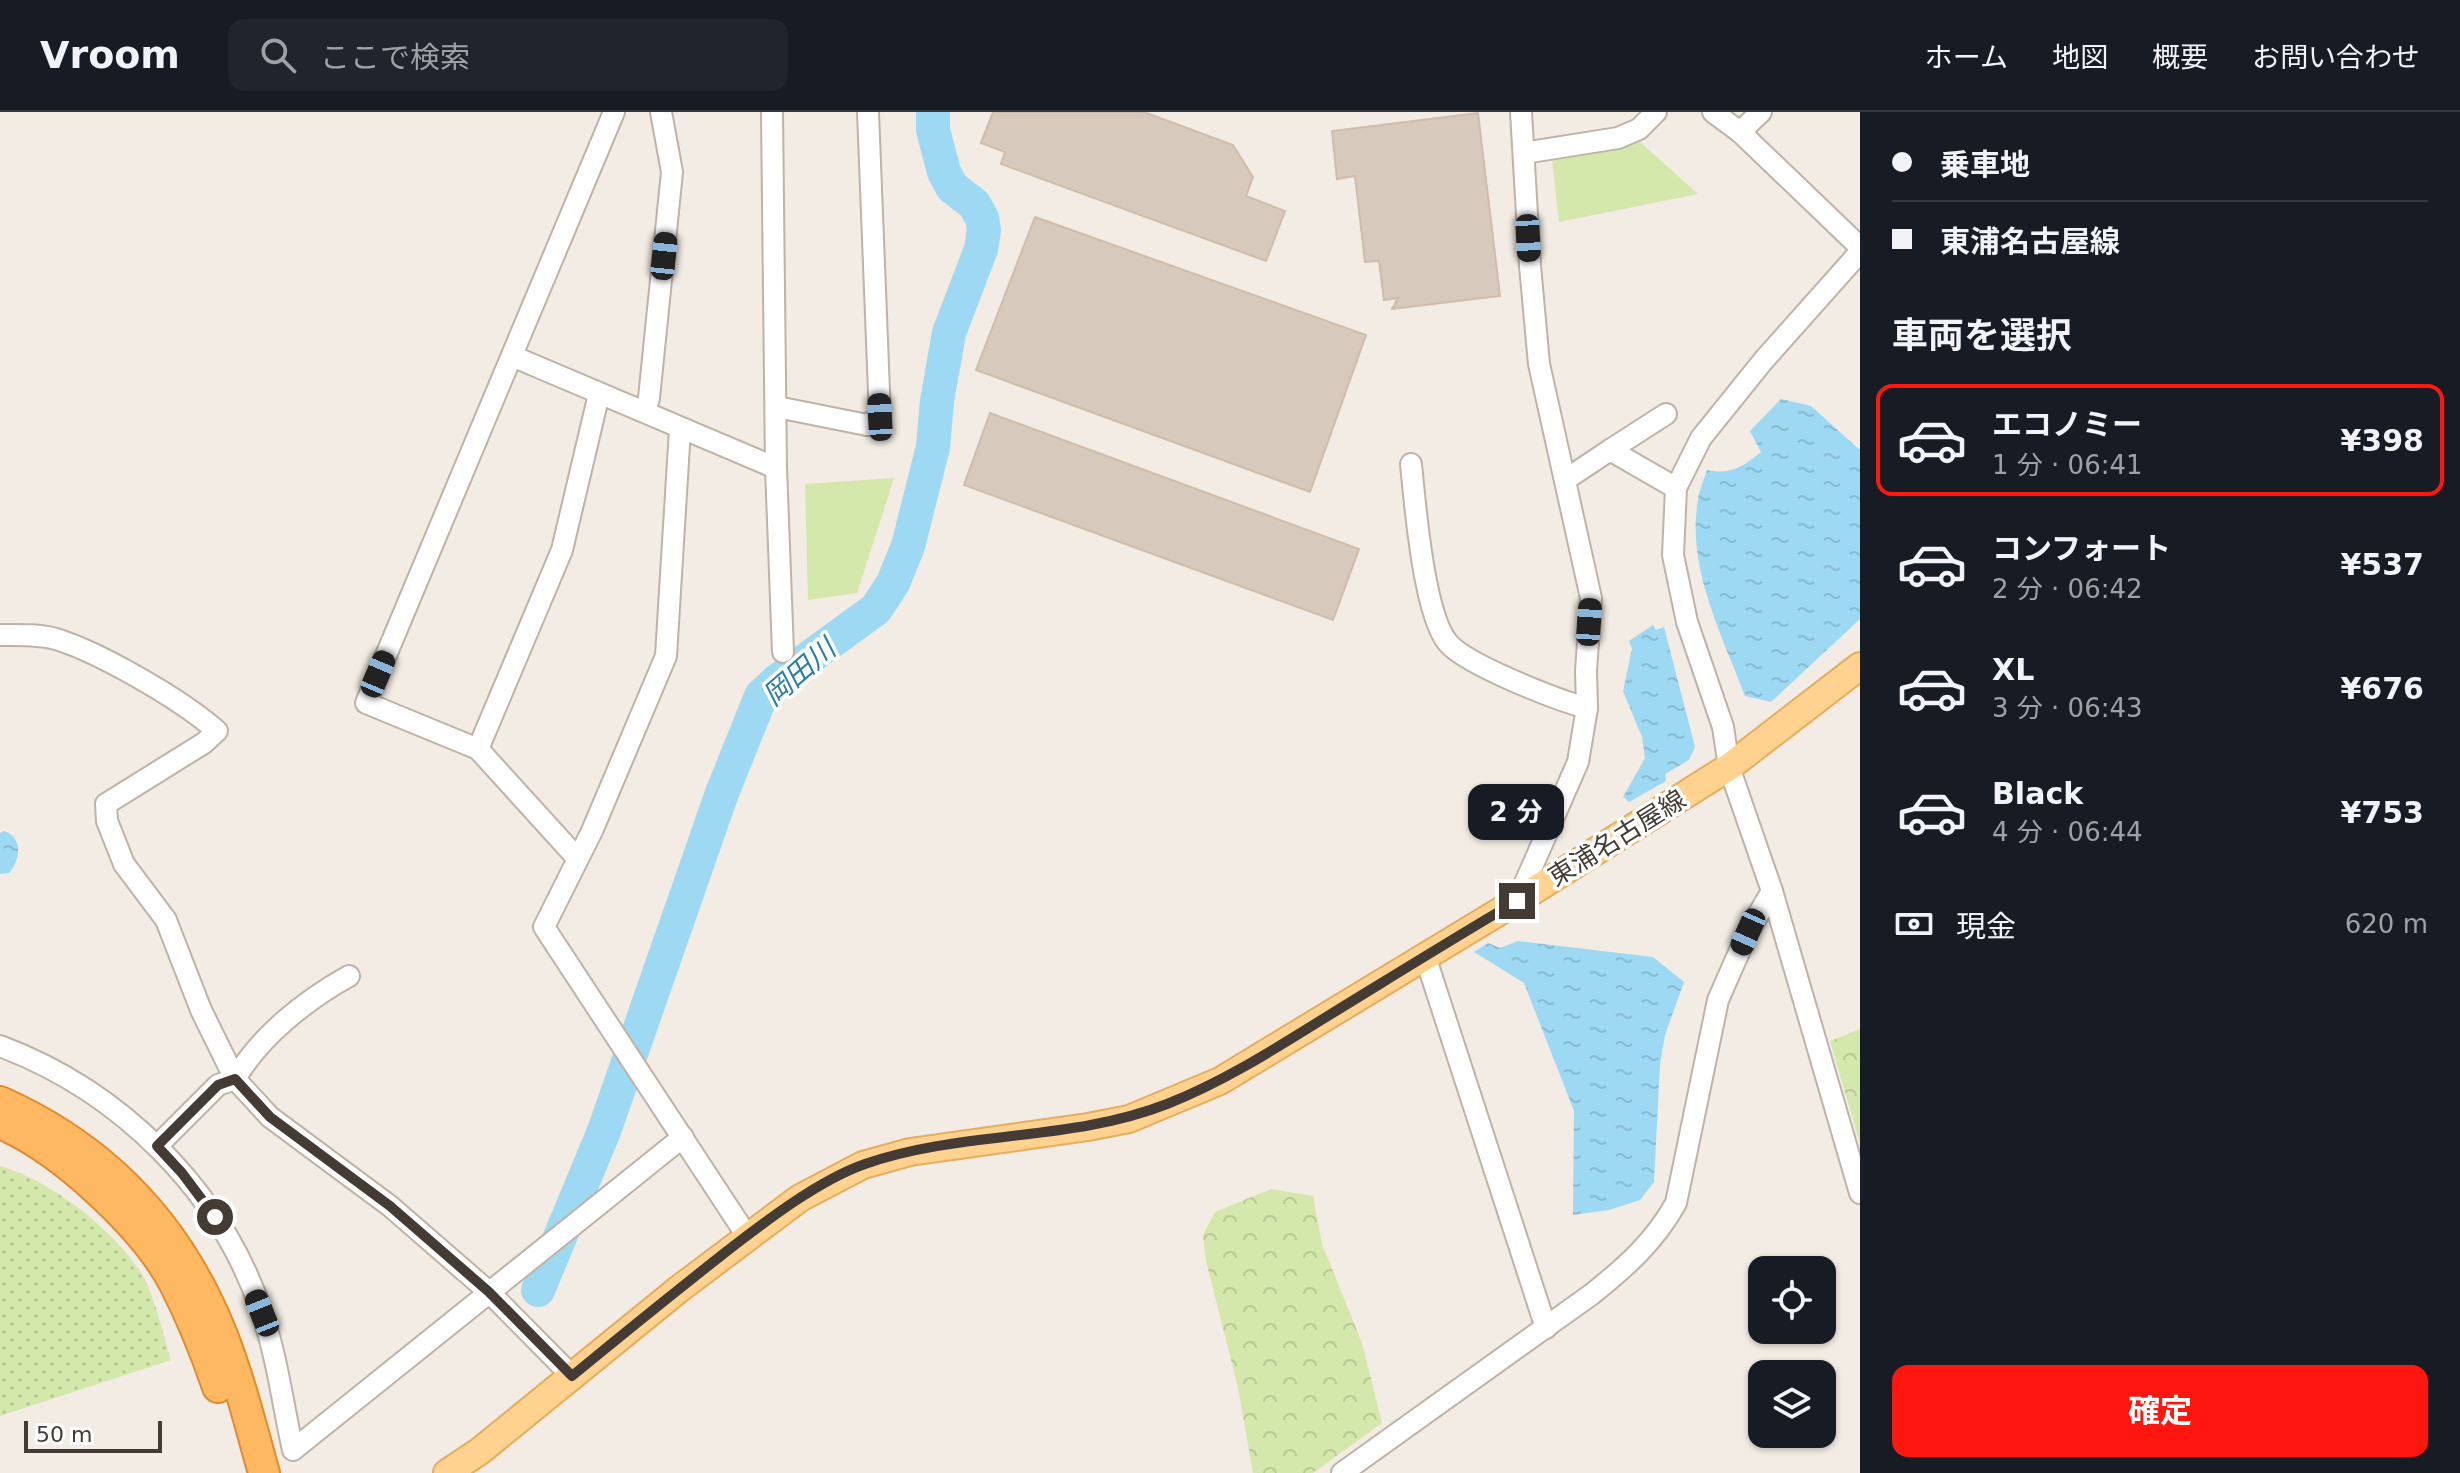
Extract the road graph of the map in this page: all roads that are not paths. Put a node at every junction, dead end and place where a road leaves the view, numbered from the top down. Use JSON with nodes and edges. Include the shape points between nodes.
{"nodes":[{"id":1,"x":614,"y":112,"type":"edge"},
{"id":2,"x":661,"y":112,"type":"edge"},
{"id":3,"x":772,"y":112,"type":"edge"},
{"id":4,"x":868,"y":112,"type":"edge"},
{"id":5,"x":1521,"y":112,"type":"edge"},
{"id":6,"x":1656,"y":112,"type":"edge"},
{"id":7,"x":1713,"y":112,"type":"edge"},
{"id":8,"x":1761,"y":112,"type":"edge"},
{"id":9,"x":1740,"y":132,"type":"junction"},
{"id":10,"x":1524,"y":153,"type":"junction"},
{"id":11,"x":1860,"y":249,"type":"edge"},
{"id":12,"x":512,"y":356,"type":"junction"},
{"id":13,"x":599,"y":394,"type":"junction"},
{"id":14,"x":777,"y":407,"type":"junction"},
{"id":15,"x":645,"y":411,"type":"junction"},
{"id":16,"x":1666,"y":414,"type":"dead end"},
{"id":17,"x":680,"y":429,"type":"junction"},
{"id":18,"x":1610,"y":450,"type":"junction"},
{"id":19,"x":1411,"y":464,"type":"dead end"},
{"id":20,"x":776,"y":468,"type":"junction"},
{"id":21,"x":1565,"y":480,"type":"junction"},
{"id":22,"x":1676,"y":488,"type":"junction"},
{"id":23,"x":0,"y":635,"type":"edge"},
{"id":24,"x":783,"y":652,"type":"dead end"},
{"id":25,"x":1860,"y":666,"type":"edge"},
{"id":26,"x":1587,"y":708,"type":"junction"},
{"id":27,"x":478,"y":749,"type":"junction"},
{"id":28,"x":1729,"y":767,"type":"junction"},
{"id":29,"x":577,"y":858,"type":"junction"},
{"id":30,"x":1772,"y":891,"type":"junction"},
{"id":31,"x":1517,"y":901,"type":"junction"},
{"id":32,"x":1425,"y":956,"type":"junction"},
{"id":33,"x":349,"y":976,"type":"dead end"},
{"id":34,"x":0,"y":1046,"type":"edge"},
{"id":35,"x":235,"y":1079,"type":"junction"},
{"id":36,"x":0,"y":1102,"type":"edge"},
{"id":37,"x":0,"y":1123,"type":"edge"},
{"id":38,"x":683,"y":1137,"type":"junction"},
{"id":39,"x":157,"y":1146,"type":"junction"},
{"id":40,"x":1860,"y":1193,"type":"edge"},
{"id":41,"x":747,"y":1236,"type":"junction"},
{"id":42,"x":489,"y":1292,"type":"junction"},
{"id":43,"x":1546,"y":1328,"type":"junction"},
{"id":44,"x":572,"y":1376,"type":"junction"},
{"id":45,"x":243,"y":1473,"type":"edge"},
{"id":46,"x":264,"y":1473,"type":"edge"},
{"id":47,"x":447,"y":1473,"type":"edge"},
{"id":48,"x":1342,"y":1473,"type":"edge"}],
"edges":[{"from":1,"to":12,"type":"street"},
{"from":2,"to":15,"type":"street","via":[[672,172]]},
{"from":3,"to":14,"type":"street"},
{"from":4,"to":14,"type":"street","via":[[880,417],[867,425]]},
{"from":5,"to":10,"type":"street"},
{"from":6,"to":10,"type":"street","via":[[1639,129],[1618,138]]},
{"from":7,"to":9,"type":"street"},
{"from":8,"to":9,"type":"street"},
{"from":9,"to":11,"type":"street"},
{"from":10,"to":21,"type":"street","via":[[1539,364]]},
{"from":11,"to":22,"type":"street","via":[[1717,417]]},
{"from":12,"to":13,"type":"street"},
{"from":12,"to":27,"type":"street","via":[[366,703]]},
{"from":13,"to":15,"type":"street"},
{"from":13,"to":27,"type":"street","via":[[562,550]]},
{"from":14,"to":20,"type":"street"},
{"from":15,"to":17,"type":"street"},
{"from":16,"to":18,"type":"street"},
{"from":17,"to":20,"type":"street"},
{"from":17,"to":29,"type":"street","via":[[666,656]]},
{"from":18,"to":21,"type":"street"},
{"from":18,"to":22,"type":"street"},
{"from":19,"to":26,"type":"street","via":[[1431,602],[1447,643],[1463,656]]},
{"from":20,"to":24,"type":"street"},
{"from":21,"to":26,"type":"street","via":[[1591,598]]},
{"from":22,"to":28,"type":"street","via":[[1673,555],[1678,584],[1723,727]]},
{"from":23,"to":35,"type":"street","via":[[42,636],[108,662],[217,731],[106,804],[124,864],[166,920]]},
{"from":25,"to":28,"type":"main road","name":"東浦名古屋線"},
{"from":26,"to":31,"type":"street","via":[[1578,762]]},
{"from":27,"to":29,"type":"street"},
{"from":28,"to":30,"type":"street"},
{"from":28,"to":31,"type":"main road","name":"東浦名古屋線"},
{"from":29,"to":38,"type":"street","via":[[544,927]]},
{"from":30,"to":40,"type":"street"},
{"from":30,"to":43,"type":"street","via":[[1718,1000],[1676,1203],[1662,1228],[1628,1265]]},
{"from":31,"to":32,"type":"main road","name":"東浦名古屋線"},
{"from":32,"to":41,"type":"main road","name":"東浦名古屋線","via":[[1246,1066],[1170,1103],[1129,1119],[910,1152],[863,1165],[800,1198]]},
{"from":32,"to":43,"type":"street"},
{"from":33,"to":35,"type":"street","via":[[283,1023]]},
{"from":34,"to":39,"type":"street","via":[[78,1084]]},
{"from":35,"to":39,"type":"street","via":[[218,1085]]},
{"from":35,"to":42,"type":"street","via":[[270,1117],[390,1206]]},
{"from":36,"to":46,"type":"highway","via":[[42,1121],[100,1162],[146,1208],[187,1263],[221,1333]]},
{"from":37,"to":45,"type":"highway","via":[[83,1178],[137,1230],[174,1282],[205,1351]]},
{"from":38,"to":41,"type":"street"},
{"from":38,"to":42,"type":"street"},
{"from":39,"to":42,"type":"street","via":[[202,1198],[246,1272],[262,1313],[293,1450]]},
{"from":41,"to":44,"type":"main road","name":"東浦名古屋線"},
{"from":42,"to":44,"type":"street"},
{"from":43,"to":48,"type":"street"},
{"from":44,"to":47,"type":"main road","name":"東浦名古屋線"}]}
